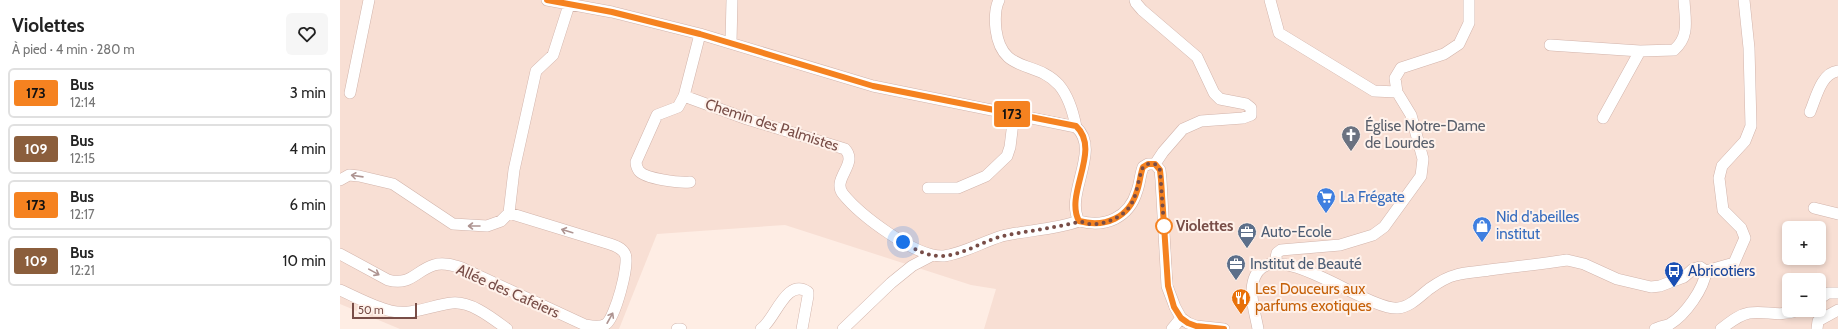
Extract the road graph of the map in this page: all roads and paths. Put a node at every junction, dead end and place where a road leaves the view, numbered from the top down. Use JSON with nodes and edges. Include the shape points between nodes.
{"nodes":[{"id":1,"x":369,"y":0,"type":"edge"},
{"id":2,"x":547,"y":0,"type":"edge"},
{"id":3,"x":732,"y":0,"type":"edge"},
{"id":4,"x":999,"y":0,"type":"edge"},
{"id":5,"x":1135,"y":0,"type":"edge"},
{"id":6,"x":1270,"y":0,"type":"edge"},
{"id":7,"x":1684,"y":0,"type":"edge"},
{"id":8,"x":1744,"y":0,"type":"edge"},
{"id":9,"x":1465,"y":1,"type":"edge"},
{"id":10,"x":569,"y":5,"type":"junction"},
{"id":11,"x":700,"y":34,"type":"junction"},
{"id":12,"x":731,"y":42,"type":"junction"},
{"id":13,"x":1550,"y":45,"type":"dead end"},
{"id":14,"x":1640,"y":51,"type":"junction"},
{"id":15,"x":1838,"y":71,"type":"edge"},
{"id":16,"x":1397,"y":92,"type":"junction"},
{"id":17,"x":350,"y":93,"type":"dead end"},
{"id":18,"x":684,"y":96,"type":"junction"},
{"id":19,"x":1810,"y":112,"type":"dead end"},
{"id":20,"x":1014,"y":114,"type":"junction"},
{"id":21,"x":1603,"y":118,"type":"dead end"},
{"id":22,"x":1076,"y":126,"type":"junction"},
{"id":23,"x":1155,"y":164,"type":"junction"},
{"id":24,"x":340,"y":180,"type":"edge"},
{"id":25,"x":690,"y":182,"type":"dead end"},
{"id":26,"x":928,"y":188,"type":"dead end"},
{"id":27,"x":1814,"y":208,"type":"dead end"},
{"id":28,"x":509,"y":213,"type":"junction"},
{"id":29,"x":1838,"y":214,"type":"edge"},
{"id":30,"x":1079,"y":221,"type":"junction"},
{"id":31,"x":340,"y":254,"type":"edge"},
{"id":32,"x":933,"y":256,"type":"junction"},
{"id":33,"x":1275,"y":262,"type":"junction"},
{"id":34,"x":1706,"y":271,"type":"junction"},
{"id":35,"x":340,"y":290,"type":"edge"},
{"id":36,"x":1826,"y":294,"type":"edge"},
{"id":37,"x":1838,"y":294,"type":"edge"},
{"id":38,"x":1838,"y":310,"type":"edge"},
{"id":39,"x":1782,"y":315,"type":"edge"},
{"id":40,"x":1181,"y":318,"type":"junction"},
{"id":41,"x":507,"y":329,"type":"edge"},
{"id":42,"x":677,"y":329,"type":"edge"},
{"id":43,"x":681,"y":329,"type":"edge"},
{"id":44,"x":761,"y":329,"type":"edge"},
{"id":45,"x":802,"y":329,"type":"edge"},
{"id":46,"x":843,"y":329,"type":"edge"},
{"id":47,"x":1172,"y":329,"type":"edge"},
{"id":48,"x":1224,"y":329,"type":"edge"},
{"id":49,"x":1258,"y":329,"type":"edge"},
{"id":50,"x":1655,"y":329,"type":"edge"},
{"id":51,"x":1721,"y":329,"type":"edge"},
{"id":52,"x":1817,"y":329,"type":"edge"}],
"edges":[{"from":1,"to":17,"type":"street"},
{"from":2,"to":10,"type":"street"},
{"from":3,"to":12,"type":"street"},
{"from":4,"to":22,"type":"street","via":[[997,39],[1003,54],[1050,77],[1058,84],[1072,109]]},
{"from":5,"to":23,"type":"street","via":[[1142,10],[1198,57],[1214,93],[1220,99],[1246,104],[1251,108],[1251,115],[1244,118],[1201,121],[1183,129]]},
{"from":6,"to":16,"type":"street","via":[[1279,33],[1374,91]]},
{"from":7,"to":14,"type":"street","via":[[1686,32],[1683,43],[1674,50]]},
{"from":8,"to":34,"type":"street","via":[[1749,48],[1751,126],[1745,141],[1722,166],[1719,178],[1724,210],[1741,228],[1744,238],[1734,263]]},
{"from":9,"to":16,"type":"street","via":[[1469,23],[1459,44],[1444,54],[1401,68],[1395,78]]},
{"from":10,"to":11,"type":"street","via":[[612,12]]},
{"from":10,"to":28,"type":"street","via":[[553,55],[536,71],[533,81],[514,170]]},
{"from":11,"to":12,"type":"street"},
{"from":11,"to":18,"type":"street"},
{"from":12,"to":20,"type":"street","via":[[873,86]]},
{"from":13,"to":14,"type":"street"},
{"from":14,"to":21,"type":"street"},
{"from":15,"to":19,"type":"street","via":[[1829,73],[1824,79]]},
{"from":16,"to":33,"type":"street","via":[[1411,115],[1423,159],[1422,176],[1384,227],[1373,235],[1340,245],[1281,250],[1277,253]]},
{"from":18,"to":25,"type":"street","via":[[678,107],[657,116],[636,162],[641,173],[664,180]]},
{"from":18,"to":32,"type":"street","name":"Chemin des Palmistes","via":[[747,119],[845,149],[850,158],[840,184],[843,194],[865,216],[916,250]]},
{"from":20,"to":22,"type":"street"},
{"from":20,"to":26,"type":"street","via":[[1007,156],[986,176],[958,188]]},
{"from":22,"to":30,"type":"street","via":[[1084,136],[1085,150],[1076,202]]},
{"from":23,"to":30,"type":"street","via":[[1143,167],[1138,191],[1132,204],[1122,214],[1110,221],[1097,224]]},
{"from":23,"to":40,"type":"street","via":[[1160,170],[1168,286],[1174,307]]},
{"from":28,"to":24,"type":"street","one_way":true,"via":[[494,224],[458,226],[448,222],[393,184],[349,175]]},
{"from":27,"to":29,"type":"street"},
{"from":31,"to":28,"type":"street","name":"Allée des Cafeiers","one_way":true,"via":[[395,282],[403,282],[435,265],[453,265],[585,325],[603,326],[607,323],[614,312],[626,266],[626,255],[622,250]]},
{"from":30,"to":32,"type":"street","name":"Chemin des Palmistes","via":[[1059,227],[1002,236],[957,253]]},
{"from":32,"to":46,"type":"street","name":"Chemin des Palmistes","via":[[912,266],[891,283]]},
{"from":33,"to":34,"type":"street","via":[[1314,274],[1384,306],[1398,308],[1410,304],[1431,288],[1456,275],[1567,260],[1584,264],[1617,279],[1650,287],[1684,277],[1692,269],[1700,267]]},
{"from":33,"to":49,"type":"street","via":[[1261,267],[1253,280],[1251,292]]},
{"from":34,"to":50,"type":"street","via":[[1704,283],[1686,309],[1670,324]]},
{"from":35,"to":41,"type":"street","via":[[391,312],[420,311],[451,303],[464,304]]},
{"from":36,"to":37,"type":"street"},
{"from":38,"to":52,"type":"street","via":[[1818,321]]},
{"from":39,"to":51,"type":"street","via":[[1748,313]]},
{"from":40,"to":47,"type":"street"},
{"from":40,"to":48,"type":"street","via":[[1196,326]]},
{"from":42,"to":43,"type":"street"},
{"from":44,"to":45,"type":"street","via":[[789,292],[800,289],[808,292]]}]}
